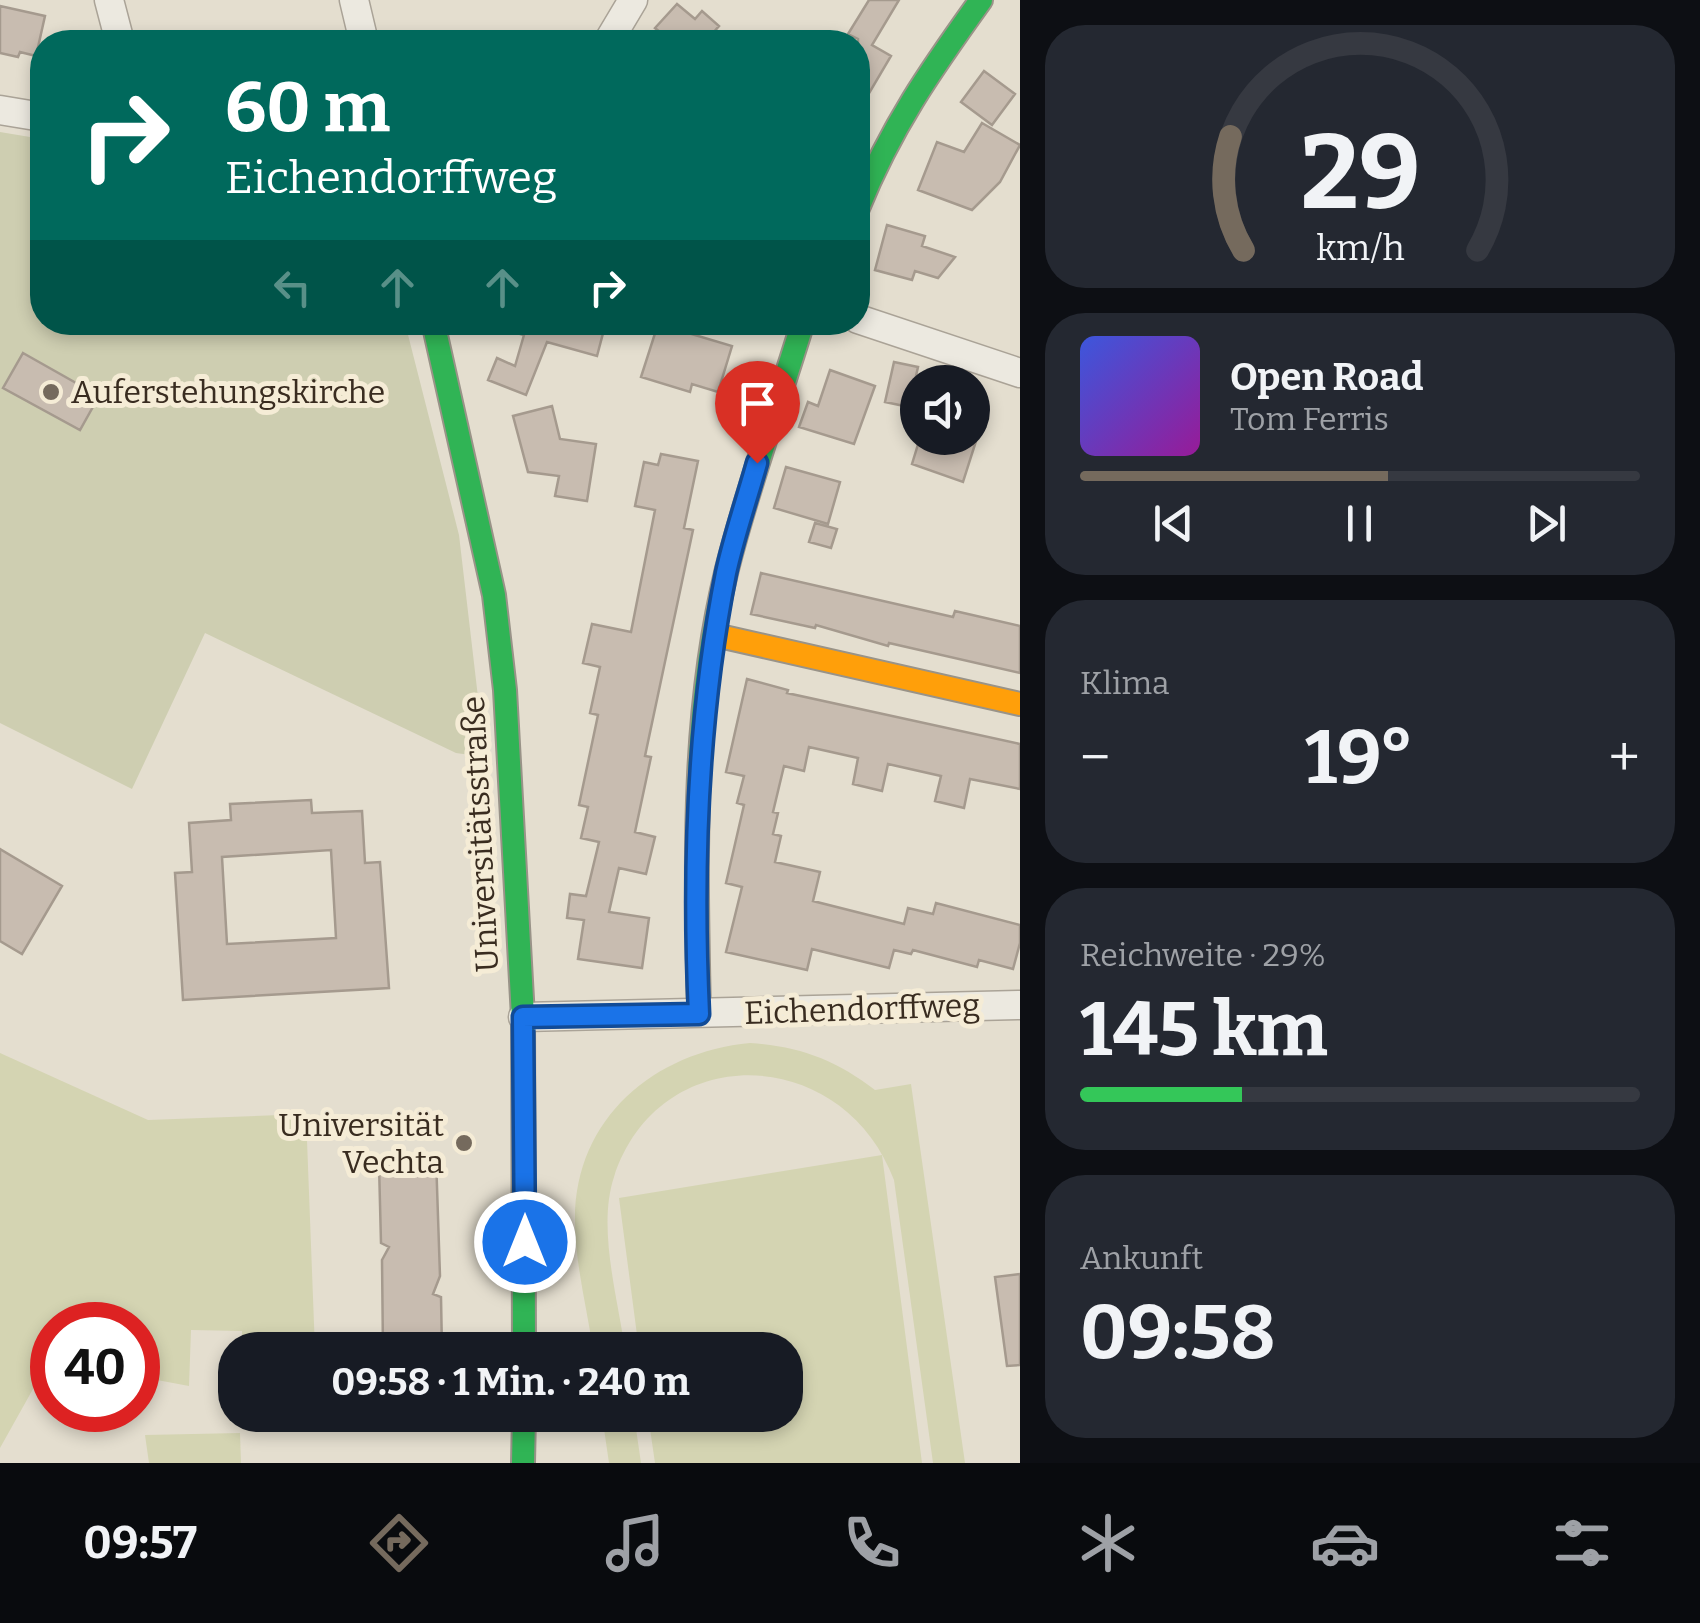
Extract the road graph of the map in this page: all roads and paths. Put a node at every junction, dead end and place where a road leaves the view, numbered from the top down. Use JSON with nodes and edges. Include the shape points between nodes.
{"nodes":[{"id":1,"x":109,"y":0,"type":"edge"},
{"id":2,"x":354,"y":0,"type":"edge"},
{"id":3,"x":633,"y":0,"type":"edge"},
{"id":4,"x":982,"y":0,"type":"edge"},
{"id":5,"x":117,"y":30,"type":"edge"},
{"id":6,"x":361,"y":30,"type":"edge"},
{"id":7,"x":615,"y":30,"type":"edge"},
{"id":8,"x":0,"y":110,"type":"edge"},
{"id":9,"x":30,"y":115,"type":"edge"},
{"id":10,"x":870,"y":180,"type":"edge"},
{"id":11,"x":870,"y":323,"type":"edge"},
{"id":12,"x":436,"y":335,"type":"edge"},
{"id":13,"x":799,"y":335,"type":"edge"},
{"id":14,"x":1020,"y":373,"type":"edge"},
{"id":15,"x":715,"y":635,"type":"junction"},
{"id":16,"x":1020,"y":704,"type":"edge"},
{"id":17,"x":1020,"y":1005,"type":"edge"},
{"id":18,"x":699,"y":1014,"type":"junction"},
{"id":19,"x":523,"y":1017,"type":"junction"},
{"id":20,"x":524,"y":1332,"type":"edge"},
{"id":21,"x":524,"y":1432,"type":"edge"},
{"id":22,"x":523,"y":1463,"type":"edge"}],
"edges":[{"from":1,"to":5,"type":"street"},
{"from":2,"to":6,"type":"street"},
{"from":3,"to":7,"type":"street"},
{"from":4,"to":10,"type":"street","via":[[913,94]]},
{"from":8,"to":9,"type":"street"},
{"from":11,"to":14,"type":"street"},
{"from":12,"to":19,"type":"street","name":"Universitätsstraße","via":[[494,595],[512,765]]},
{"from":13,"to":15,"type":"street","via":[[727,568]]},
{"from":15,"to":16,"type":"street"},
{"from":15,"to":18,"type":"street","via":[[695,844]]},
{"from":17,"to":18,"type":"street","name":"Eichendorffweg"},
{"from":18,"to":19,"type":"street","name":"Eichendorffweg"},
{"from":19,"to":20,"type":"street","name":"Universitätsstraße"},
{"from":21,"to":22,"type":"street"}]}
